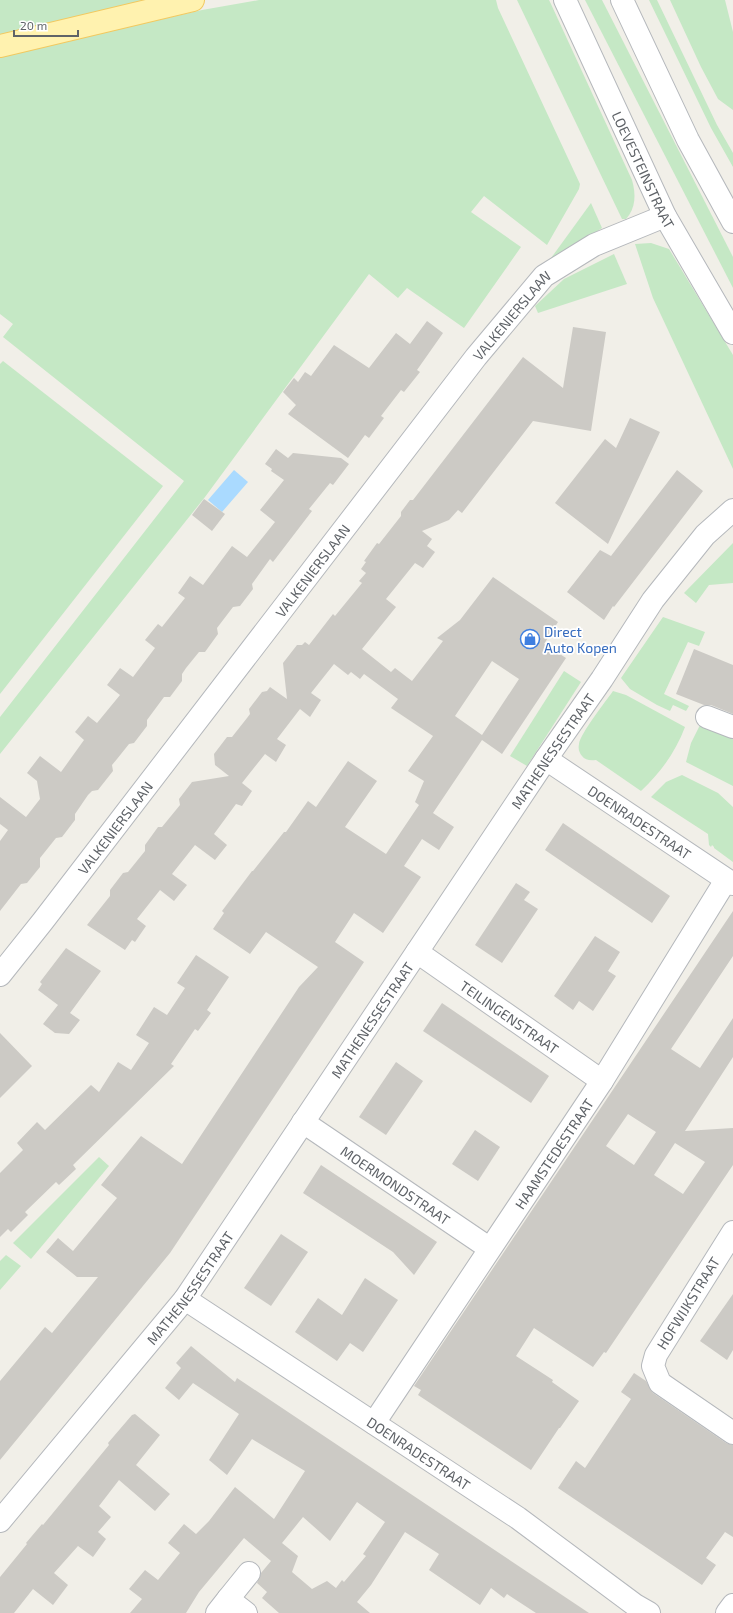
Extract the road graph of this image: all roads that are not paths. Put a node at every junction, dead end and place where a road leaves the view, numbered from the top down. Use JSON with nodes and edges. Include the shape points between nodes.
{"nodes":[{"id":1,"x":193,"y":0,"type":"edge"},
{"id":2,"x":565,"y":0,"type":"edge"},
{"id":3,"x":622,"y":0,"type":"edge"},
{"id":4,"x":0,"y":46,"type":"edge"},
{"id":5,"x":665,"y":216,"type":"junction"},
{"id":6,"x":733,"y":222,"type":"edge"},
{"id":7,"x":733,"y":333,"type":"edge"},
{"id":8,"x":733,"y":510,"type":"edge"},
{"id":9,"x":707,"y":717,"type":"dead end"},
{"id":10,"x":733,"y":727,"type":"edge"},
{"id":11,"x":546,"y":759,"type":"junction"},
{"id":12,"x":730,"y":882,"type":"edge"},
{"id":13,"x":417,"y":952,"type":"junction"},
{"id":14,"x":0,"y":975,"type":"edge"},
{"id":15,"x":602,"y":1081,"type":"junction"},
{"id":16,"x":303,"y":1122,"type":"junction"},
{"id":17,"x":733,"y":1232,"type":"edge"},
{"id":18,"x":489,"y":1248,"type":"junction"},
{"id":19,"x":185,"y":1299,"type":"junction"},
{"id":20,"x":374,"y":1422,"type":"junction"},
{"id":21,"x":733,"y":1433,"type":"edge"},
{"id":22,"x":0,"y":1521,"type":"edge"},
{"id":23,"x":249,"y":1573,"type":"dead end"},
{"id":24,"x":733,"y":1605,"type":"edge"},
{"id":25,"x":223,"y":1606,"type":"edge"},
{"id":26,"x":637,"y":1610,"type":"edge"},
{"id":27,"x":246,"y":1613,"type":"edge"},
{"id":28,"x":727,"y":1613,"type":"edge"}],
"edges":[{"from":1,"to":4,"type":"main road"},
{"from":2,"to":5,"type":"street","name":"LOEVESTEINSTRAAT"},
{"from":3,"to":6,"type":"street","via":[[688,140]]},
{"from":5,"to":7,"type":"street","name":"LOEVESTEINSTRAAT"},
{"from":5,"to":14,"type":"street","name":"VALKENIERSLAAN","via":[[594,245],[544,276],[476,357]]},
{"from":8,"to":11,"type":"street","name":"MATHENESSESTRAAT","via":[[705,536],[653,600]]},
{"from":9,"to":10,"type":"street"},
{"from":11,"to":12,"type":"street","name":"DOENRADESTRAAT"},
{"from":11,"to":13,"type":"street","name":"MATHENESSESTRAAT"},
{"from":12,"to":15,"type":"street","name":"HAAMSTEDESTRAAT"},
{"from":13,"to":15,"type":"street","name":"TEILINGENSTRAAT"},
{"from":13,"to":16,"type":"street","name":"MATHENESSESTRAAT"},
{"from":15,"to":18,"type":"street","name":"HAAMSTEDESTRAAT"},
{"from":16,"to":18,"type":"street","name":"MOERMONDSTRAAT"},
{"from":16,"to":19,"type":"street","name":"MATHENESSESTRAAT"},
{"from":17,"to":21,"type":"street","name":"HOFWIJKSTRAAT","via":[[656,1355],[653,1366],[660,1383]]},
{"from":18,"to":20,"type":"street","name":"HAAMSTEDESTRAAT"},
{"from":19,"to":20,"type":"street","name":"DOENRADESTRAAT"},
{"from":19,"to":22,"type":"street","name":"MATHENESSESTRAAT"},
{"from":20,"to":26,"type":"street","name":"DOENRADESTRAAT","via":[[518,1518]]},
{"from":23,"to":25,"type":"street"},
{"from":24,"to":28,"type":"street"},
{"from":25,"to":27,"type":"street"}]}
